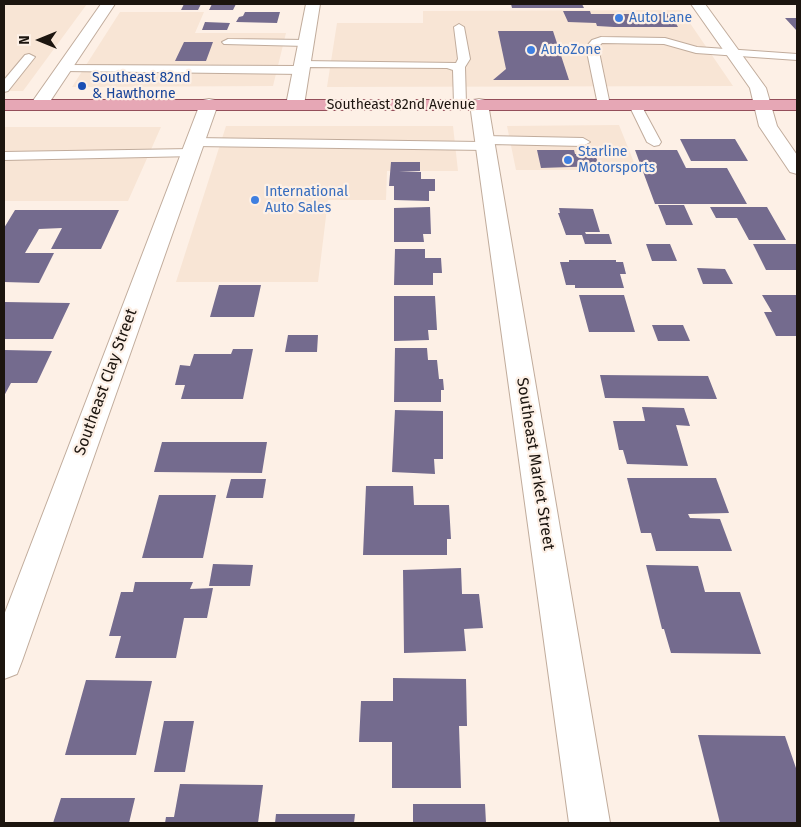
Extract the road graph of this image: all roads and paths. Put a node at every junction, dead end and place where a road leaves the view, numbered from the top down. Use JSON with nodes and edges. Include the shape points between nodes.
{"nodes":[{"id":1,"x":108,"y":4,"type":"edge"},
{"id":2,"x":313,"y":4,"type":"edge"},
{"id":3,"x":698,"y":4,"type":"edge"},
{"id":4,"x":459,"y":27,"type":"dead end"},
{"id":5,"x":228,"y":42,"type":"dead end"},
{"id":6,"x":306,"y":43,"type":"junction"},
{"id":7,"x":733,"y":52,"type":"junction"},
{"id":8,"x":29,"y":57,"type":"dead end"},
{"id":9,"x":797,"y":57,"type":"edge"},
{"id":10,"x":302,"y":67,"type":"junction"},
{"id":11,"x":459,"y":67,"type":"junction"},
{"id":12,"x":64,"y":68,"type":"junction"},
{"id":13,"x":5,"y":85,"type":"edge"},
{"id":14,"x":209,"y":104,"type":"junction"},
{"id":15,"x":470,"y":104,"type":"junction"},
{"id":16,"x":39,"y":105,"type":"junction"},
{"id":17,"x":295,"y":105,"type":"junction"},
{"id":18,"x":604,"y":105,"type":"junction"},
{"id":19,"x":635,"y":105,"type":"junction"},
{"id":20,"x":763,"y":105,"type":"junction"},
{"id":21,"x":797,"y":105,"type":"edge"},
{"id":22,"x":4,"y":106,"type":"edge"},
{"id":23,"x":583,"y":142,"type":"dead end"},
{"id":24,"x":654,"y":142,"type":"dead end"},
{"id":25,"x":485,"y":143,"type":"junction"},
{"id":26,"x":193,"y":148,"type":"junction"},
{"id":27,"x":4,"y":156,"type":"edge"},
{"id":28,"x":797,"y":168,"type":"edge"},
{"id":29,"x":4,"y":660,"type":"edge"},
{"id":30,"x":590,"y":823,"type":"edge"}],
"edges":[{"from":1,"to":12,"type":"street"},
{"from":2,"to":6,"type":"street"},
{"from":3,"to":7,"type":"street"},
{"from":4,"to":11,"type":"lane","via":[[464,58]]},
{"from":5,"to":6,"type":"lane"},
{"from":6,"to":10,"type":"street"},
{"from":7,"to":9,"type":"lane"},
{"from":7,"to":18,"type":"lane","via":[[696,50],[665,41],[596,42],[592,47]]},
{"from":7,"to":20,"type":"street","via":[[758,88]]},
{"from":8,"to":13,"type":"lane"},
{"from":10,"to":11,"type":"lane"},
{"from":10,"to":12,"type":"lane"},
{"from":10,"to":17,"type":"street"},
{"from":11,"to":15,"type":"lane"},
{"from":12,"to":16,"type":"street"},
{"from":14,"to":16,"type":"main road","name":"Southeast 82nd Avenue"},
{"from":14,"to":17,"type":"main road","name":"Southeast 82nd Avenue"},
{"from":14,"to":26,"type":"street","name":"Southeast Clay Street"},
{"from":15,"to":17,"type":"main road","name":"Southeast 82nd Avenue"},
{"from":15,"to":18,"type":"main road","name":"Southeast 82nd Avenue"},
{"from":15,"to":25,"type":"street","name":"Southeast Market Street"},
{"from":16,"to":22,"type":"main road","name":"Southeast 82nd Avenue"},
{"from":18,"to":19,"type":"main road","name":"Southeast 82nd Avenue"},
{"from":19,"to":20,"type":"main road","name":"Southeast 82nd Avenue"},
{"from":19,"to":24,"type":"lane"},
{"from":20,"to":21,"type":"main road","name":"Southeast 82nd Avenue"},
{"from":20,"to":28,"type":"street","via":[[768,126]]},
{"from":23,"to":25,"type":"lane"},
{"from":25,"to":26,"type":"lane"},
{"from":25,"to":30,"type":"street","name":"Southeast Market Street"},
{"from":26,"to":27,"type":"lane"},
{"from":26,"to":29,"type":"street","name":"Southeast Clay Street"}]}
